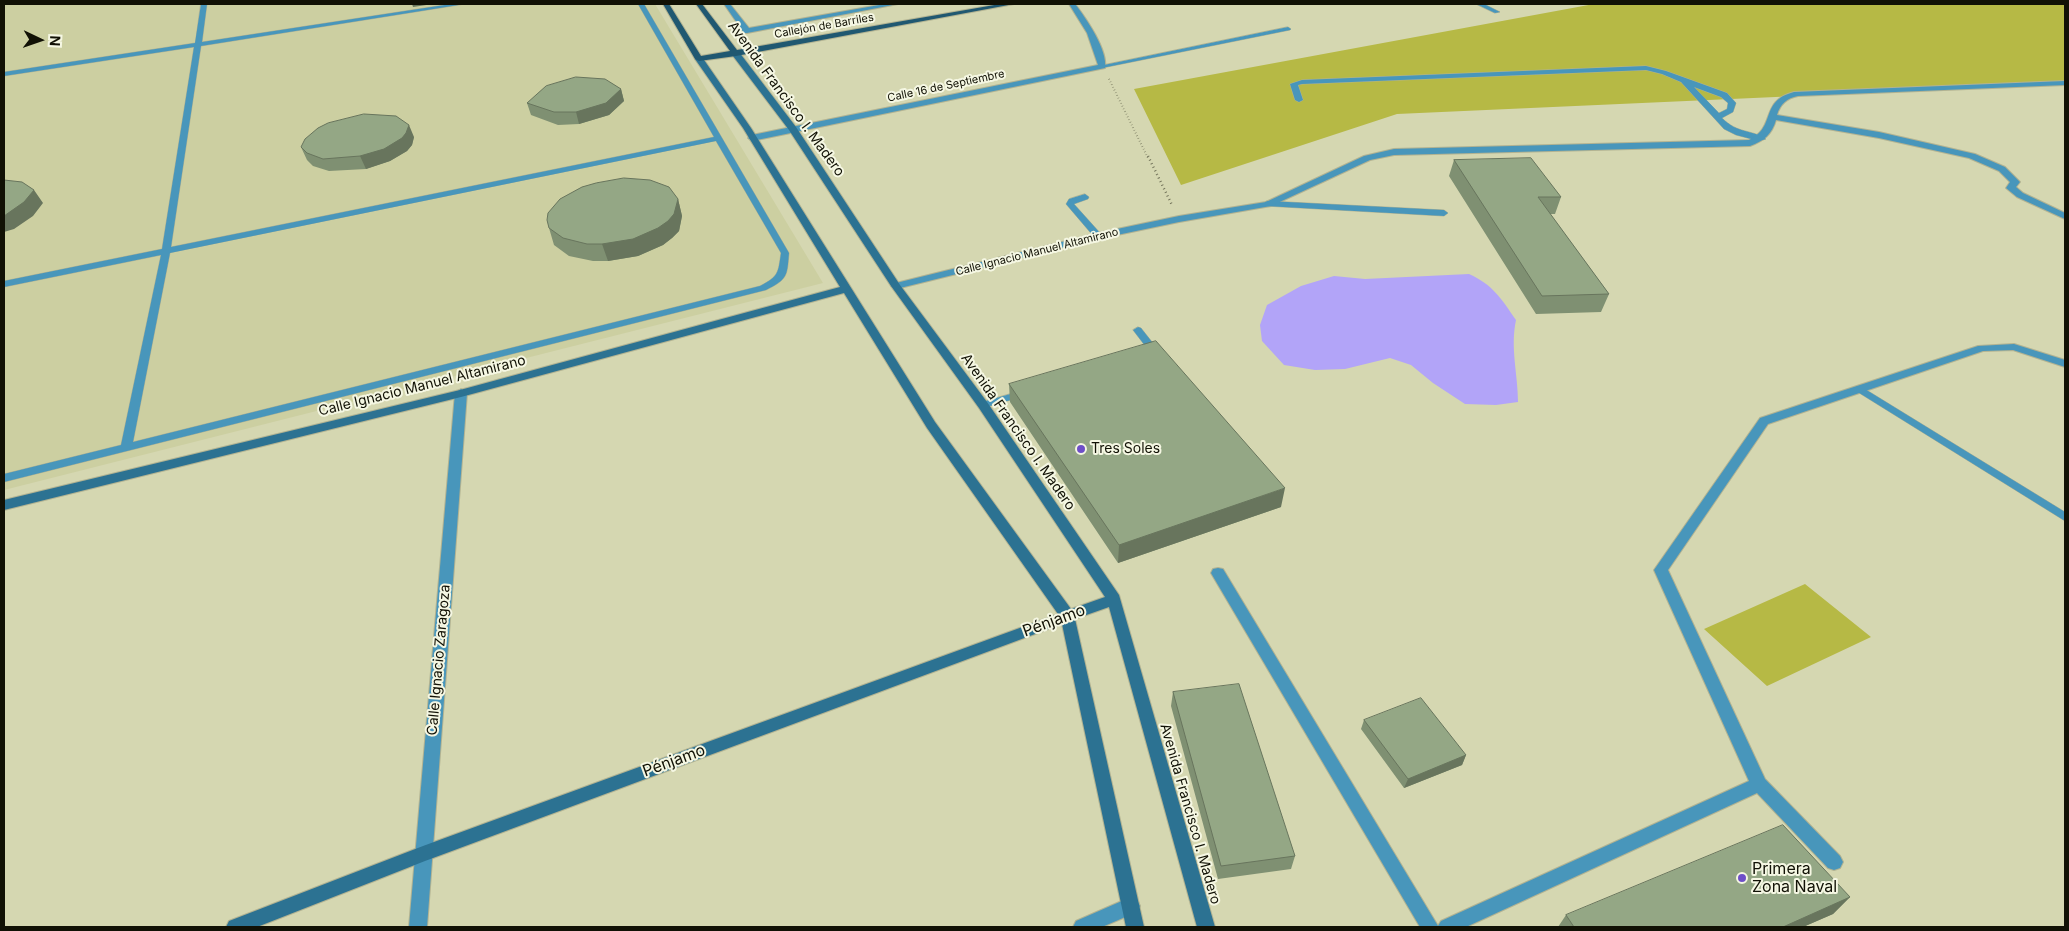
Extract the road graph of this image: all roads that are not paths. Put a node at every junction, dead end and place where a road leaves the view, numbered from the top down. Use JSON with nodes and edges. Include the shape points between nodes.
{"nodes":[{"id":1,"x":204,"y":4,"type":"edge"},
{"id":2,"x":397,"y":4,"type":"edge"},
{"id":3,"x":462,"y":4,"type":"edge"},
{"id":4,"x":641,"y":4,"type":"edge"},
{"id":5,"x":666,"y":4,"type":"edge"},
{"id":6,"x":699,"y":4,"type":"edge"},
{"id":7,"x":727,"y":4,"type":"edge"},
{"id":8,"x":895,"y":4,"type":"edge"},
{"id":9,"x":1011,"y":4,"type":"edge"},
{"id":10,"x":1072,"y":4,"type":"edge"},
{"id":11,"x":1478,"y":4,"type":"edge"},
{"id":12,"x":1497,"y":12,"type":"dead end"},
{"id":13,"x":398,"y":14,"type":"junction"},
{"id":14,"x":1288,"y":29,"type":"dead end"},
{"id":15,"x":197,"y":44,"type":"junction"},
{"id":16,"x":736,"y":54,"type":"junction"},
{"id":17,"x":699,"y":59,"type":"junction"},
{"id":18,"x":1102,"y":66,"type":"junction"},
{"id":19,"x":4,"y":74,"type":"edge"},
{"id":20,"x":1684,"y":80,"type":"junction"},
{"id":21,"x":2065,"y":83,"type":"edge"},
{"id":22,"x":1299,"y":100,"type":"dead end"},
{"id":23,"x":1718,"y":117,"type":"junction"},
{"id":24,"x":1773,"y":117,"type":"junction"},
{"id":25,"x":793,"y":129,"type":"junction"},
{"id":26,"x":718,"y":138,"type":"junction"},
{"id":27,"x":752,"y":138,"type":"junction"},
{"id":28,"x":1762,"y":139,"type":"junction"},
{"id":29,"x":1084,"y":197,"type":"dead end"},
{"id":30,"x":1268,"y":204,"type":"junction"},
{"id":31,"x":1444,"y":213,"type":"dead end"},
{"id":32,"x":2065,"y":216,"type":"edge"},
{"id":33,"x":1098,"y":236,"type":"junction"},
{"id":34,"x":166,"y":251,"type":"junction"},
{"id":35,"x":4,"y":284,"type":"edge"},
{"id":36,"x":896,"y":286,"type":"junction"},
{"id":37,"x":845,"y":289,"type":"junction"},
{"id":38,"x":1138,"y":330,"type":"dead end"},
{"id":39,"x":1135,"y":360,"type":"edge"},
{"id":40,"x":2065,"y":364,"type":"edge"},
{"id":41,"x":1860,"y":389,"type":"junction"},
{"id":42,"x":1031,"y":391,"type":"edge"},
{"id":43,"x":461,"y":393,"type":"junction"},
{"id":44,"x":983,"y":405,"type":"junction"},
{"id":45,"x":126,"y":447,"type":"junction"},
{"id":46,"x":4,"y":478,"type":"edge"},
{"id":47,"x":4,"y":505,"type":"edge"},
{"id":48,"x":2065,"y":517,"type":"edge"},
{"id":49,"x":1218,"y":572,"type":"dead end"},
{"id":50,"x":1114,"y":599,"type":"junction"},
{"id":51,"x":1067,"y":615,"type":"junction"},
{"id":52,"x":1759,"y":784,"type":"junction"},
{"id":53,"x":423,"y":854,"type":"junction"},
{"id":54,"x":1834,"y":862,"type":"dead end"},
{"id":55,"x":1131,"y":906,"type":"junction"},
{"id":56,"x":235,"y":927,"type":"edge"},
{"id":57,"x":418,"y":927,"type":"edge"},
{"id":58,"x":1082,"y":927,"type":"edge"},
{"id":59,"x":1136,"y":927,"type":"edge"},
{"id":60,"x":1206,"y":927,"type":"edge"},
{"id":61,"x":1430,"y":927,"type":"edge"},
{"id":62,"x":1448,"y":927,"type":"edge"}],
"edges":[{"from":1,"to":15,"type":"lane"},
{"from":2,"to":13,"type":"lane"},
{"from":3,"to":13,"type":"lane"},
{"from":4,"to":26,"type":"lane"},
{"from":5,"to":17,"type":"main road"},
{"from":6,"to":16,"type":"main road","name":"Avenida Francisco I. Madero"},
{"from":7,"to":8,"type":"street","via":[[746,30]]},
{"from":9,"to":16,"type":"main road","name":"Callejón de Barriles"},
{"from":10,"to":18,"type":"street","via":[[1095,37]]},
{"from":11,"to":12,"type":"lane"},
{"from":13,"to":15,"type":"lane"},
{"from":14,"to":18,"type":"lane"},
{"from":15,"to":19,"type":"lane"},
{"from":15,"to":34,"type":"lane"},
{"from":16,"to":17,"type":"main road","name":"Callejón de Barriles"},
{"from":16,"to":25,"type":"main road","name":"Avenida Francisco I. Madero"},
{"from":17,"to":27,"type":"main road"},
{"from":18,"to":25,"type":"street","name":"Calle 16 de Septiembre"},
{"from":20,"to":22,"type":"lane","via":[[1646,68],[1311,82],[1294,84]]},
{"from":20,"to":23,"type":"lane"},
{"from":20,"to":23,"type":"lane","via":[[1724,95],[1732,103],[1730,110]]},
{"from":21,"to":24,"type":"street","via":[[1821,92],[1788,96],[1775,104]]},
{"from":23,"to":28,"type":"lane","via":[[1727,127]]},
{"from":24,"to":28,"type":"street","via":[[1768,133]]},
{"from":24,"to":32,"type":"street","via":[[1879,135],[1972,156],[2002,169],[2016,182],[2011,188],[2020,195]]},
{"from":25,"to":27,"type":"street","name":"Calle 16 de Septiembre"},
{"from":25,"to":36,"type":"main road","name":"Avenida Francisco I. Madero"},
{"from":26,"to":34,"type":"lane"},
{"from":26,"to":45,"type":"lane","via":[[785,253],[783,274],[775,282],[763,288]]},
{"from":27,"to":37,"type":"main road"},
{"from":28,"to":30,"type":"street","name":"Calle Ignacio Manuel Altamirano","via":[[1750,143],[1394,152],[1367,158]]},
{"from":29,"to":33,"type":"lane","via":[[1070,204]]},
{"from":30,"to":31,"type":"lane"},
{"from":30,"to":33,"type":"street","name":"Calle Ignacio Manuel Altamirano"},
{"from":33,"to":36,"type":"street","name":"Calle Ignacio Manuel Altamirano"},
{"from":34,"to":35,"type":"lane"},
{"from":34,"to":45,"type":"lane"},
{"from":36,"to":44,"type":"main road","name":"Avenida Francisco I. Madero"},
{"from":37,"to":43,"type":"main road","name":"Calle Ignacio Manuel Altamirano"},
{"from":37,"to":51,"type":"main road","via":[[931,425]]},
{"from":38,"to":39,"type":"lane","via":[[1152,353]]},
{"from":40,"to":41,"type":"street","via":[[2014,347],[1982,348]]},
{"from":41,"to":48,"type":"lane"},
{"from":41,"to":52,"type":"street","via":[[1764,421],[1660,570]]},
{"from":42,"to":44,"type":"lane"},
{"from":43,"to":47,"type":"main road","name":"Calle Ignacio Manuel Altamirano"},
{"from":43,"to":53,"type":"street","name":"Calle Ignacio Zaragoza"},
{"from":44,"to":50,"type":"main road","name":"Avenida Francisco I. Madero"},
{"from":45,"to":46,"type":"lane"},
{"from":49,"to":61,"type":"street"},
{"from":50,"to":51,"type":"main road","name":"Pénjamo"},
{"from":50,"to":60,"type":"main road","name":"Avenida Francisco I. Madero"},
{"from":51,"to":53,"type":"main road","name":"Pénjamo"},
{"from":51,"to":55,"type":"main road"},
{"from":52,"to":54,"type":"street"},
{"from":52,"to":62,"type":"street"},
{"from":53,"to":56,"type":"main road","name":"Pénjamo"},
{"from":53,"to":57,"type":"street","name":"Calle Ignacio Zaragoza"},
{"from":55,"to":58,"type":"street"},
{"from":55,"to":59,"type":"main road"}]}
